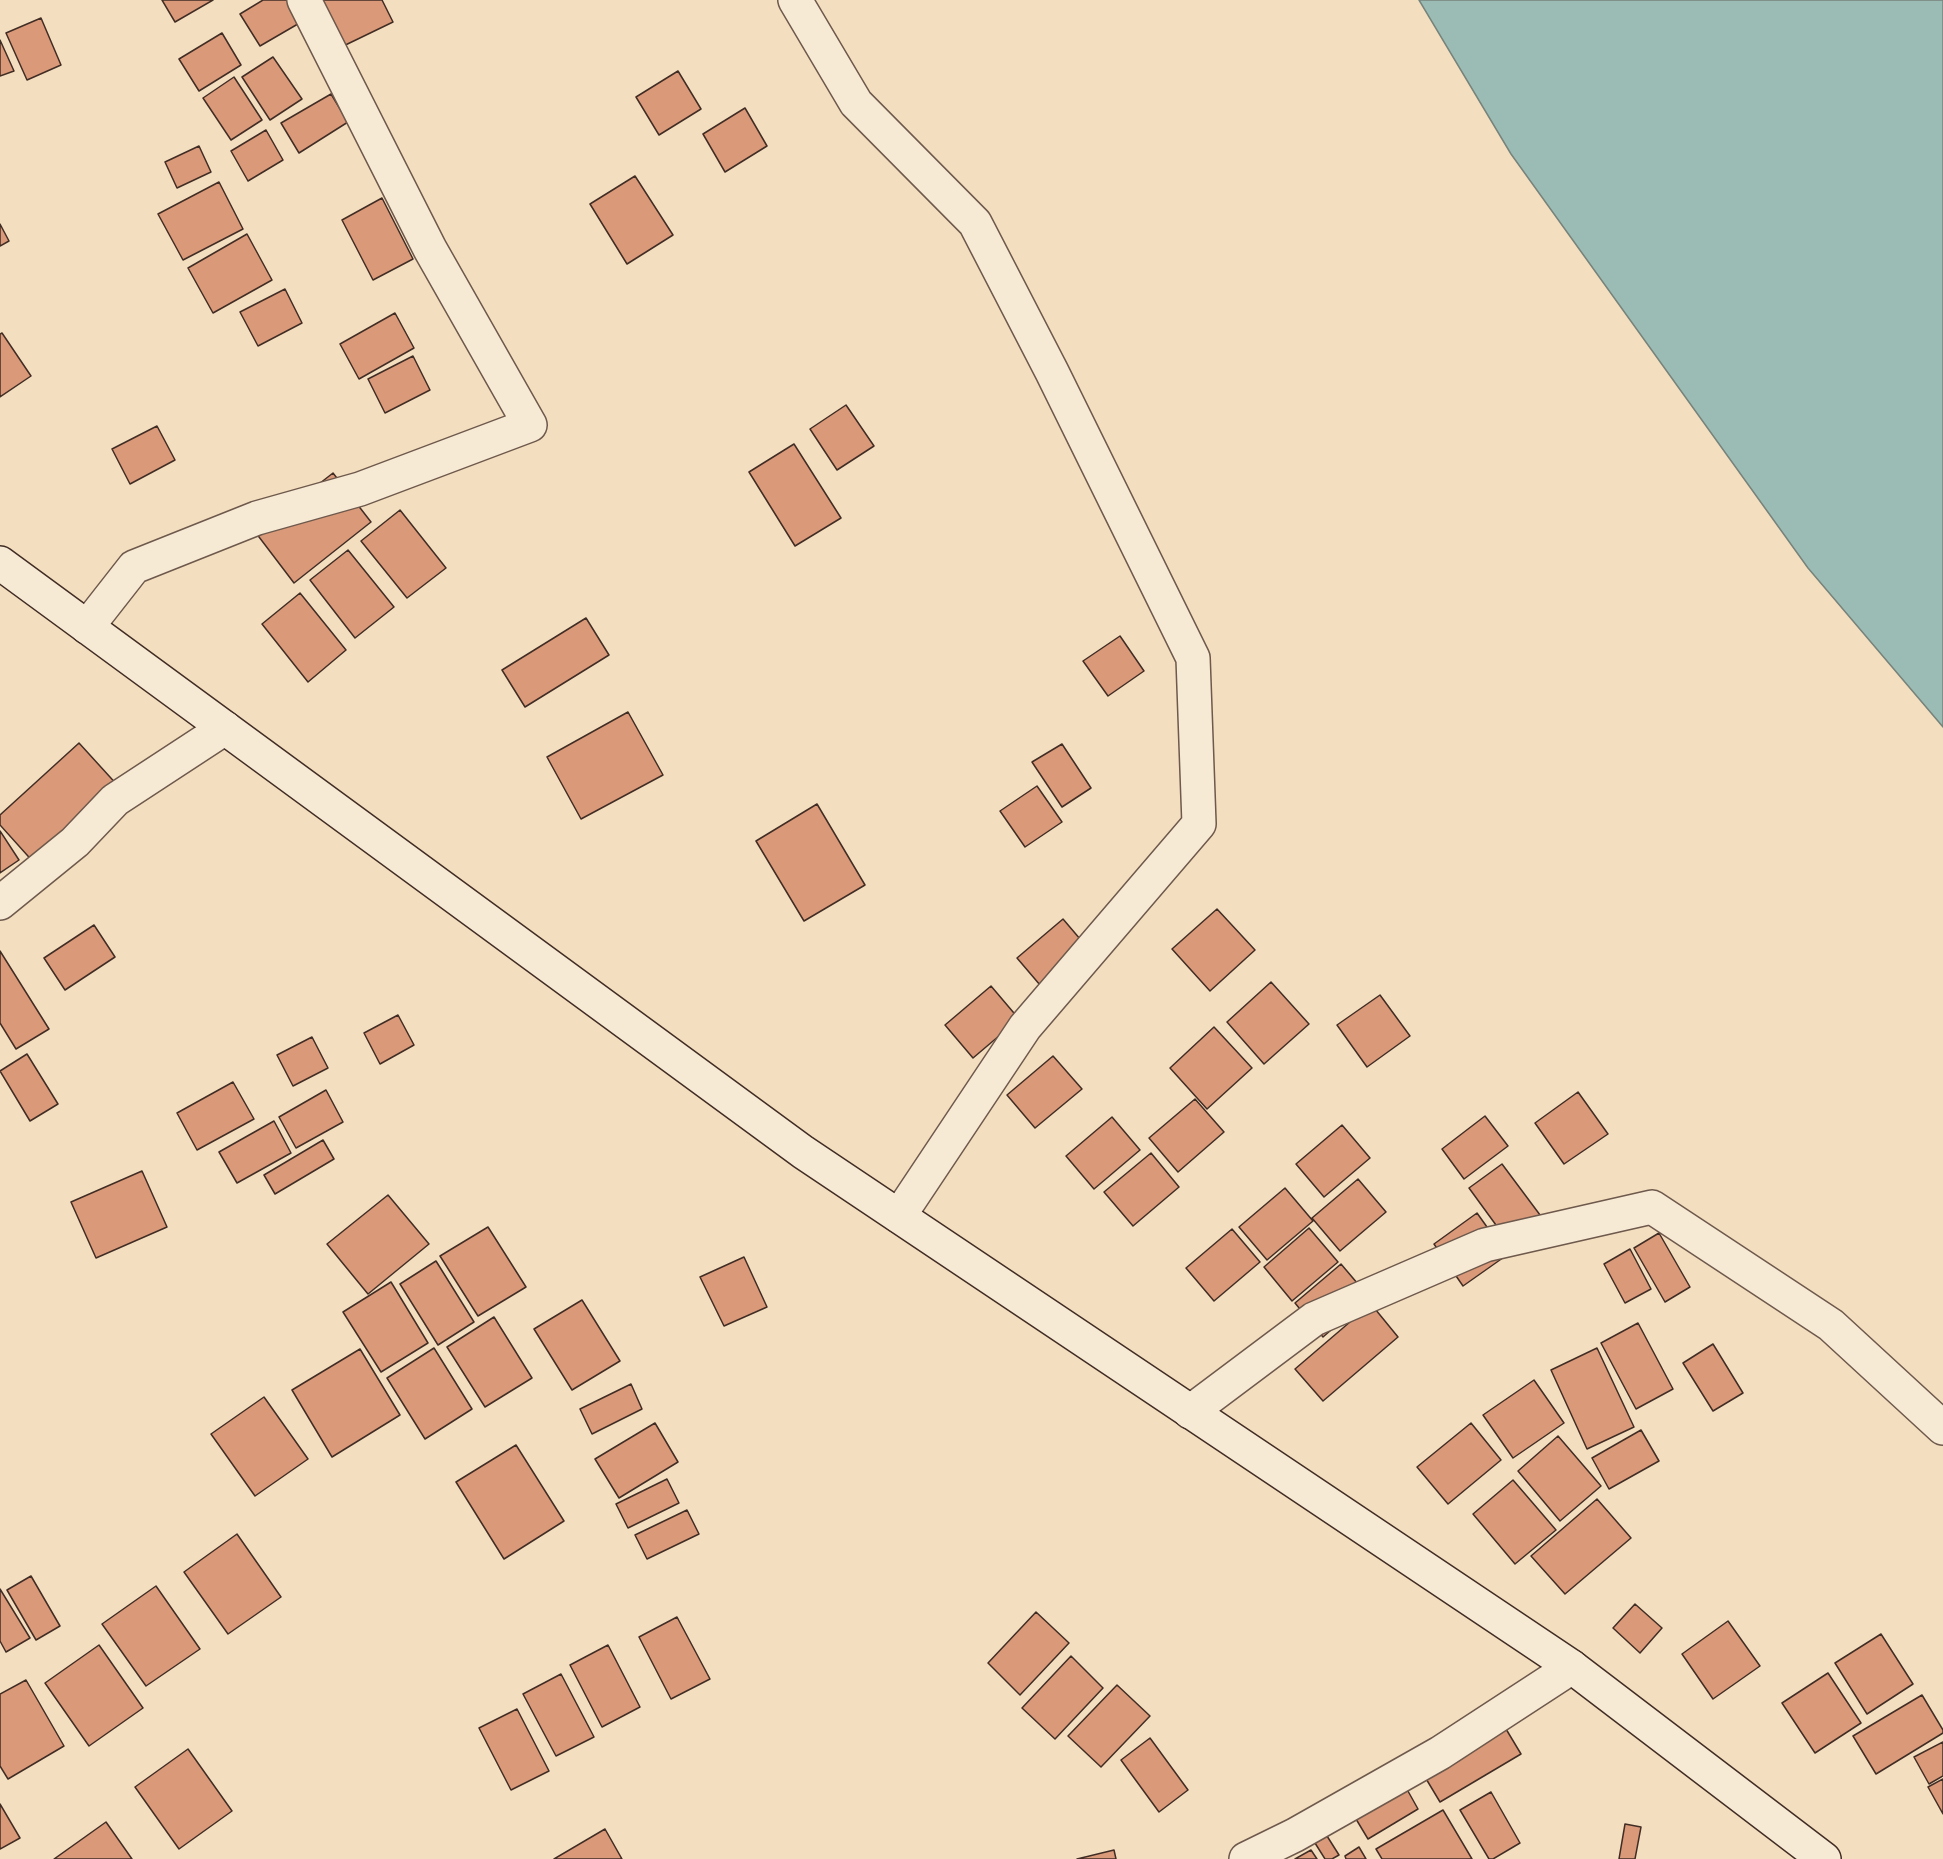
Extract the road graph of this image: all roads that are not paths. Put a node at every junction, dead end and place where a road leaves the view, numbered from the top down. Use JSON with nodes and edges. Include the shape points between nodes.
{"nodes":[{"id":1,"x":303,"y":0,"type":"edge"},
{"id":2,"x":795,"y":0,"type":"edge"},
{"id":3,"x":0,"y":563,"type":"edge"},
{"id":4,"x":87,"y":627,"type":"junction"},
{"id":5,"x":225,"y":728,"type":"junction"},
{"id":6,"x":0,"y":903,"type":"edge"},
{"id":7,"x":899,"y":1216,"type":"junction"},
{"id":8,"x":1190,"y":1412,"type":"junction"},
{"id":9,"x":1943,"y":1428,"type":"edge"},
{"id":10,"x":1572,"y":1667,"type":"junction"},
{"id":11,"x":1246,"y":1859,"type":"edge"},
{"id":12,"x":1824,"y":1859,"type":"edge"}],
"edges":[{"from":1,"to":4,"type":"street","via":[[430,249],[530,425],[360,489],[257,518],[134,567]]},
{"from":2,"to":7,"type":"street","via":[[856,104],[975,223],[1193,658],[1200,824],[1025,1027]]},
{"from":3,"to":4,"type":"street"},
{"from":4,"to":5,"type":"street"},
{"from":5,"to":6,"type":"street","via":[[115,800],[75,842]]},
{"from":5,"to":7,"type":"street","via":[[803,1152]]},
{"from":7,"to":8,"type":"street"},
{"from":8,"to":9,"type":"street","via":[[1314,1319],[1485,1245],[1653,1207],[1831,1324]]},
{"from":8,"to":10,"type":"street"},
{"from":10,"to":11,"type":"street","via":[[1440,1753]]},
{"from":10,"to":12,"type":"street"}]}
